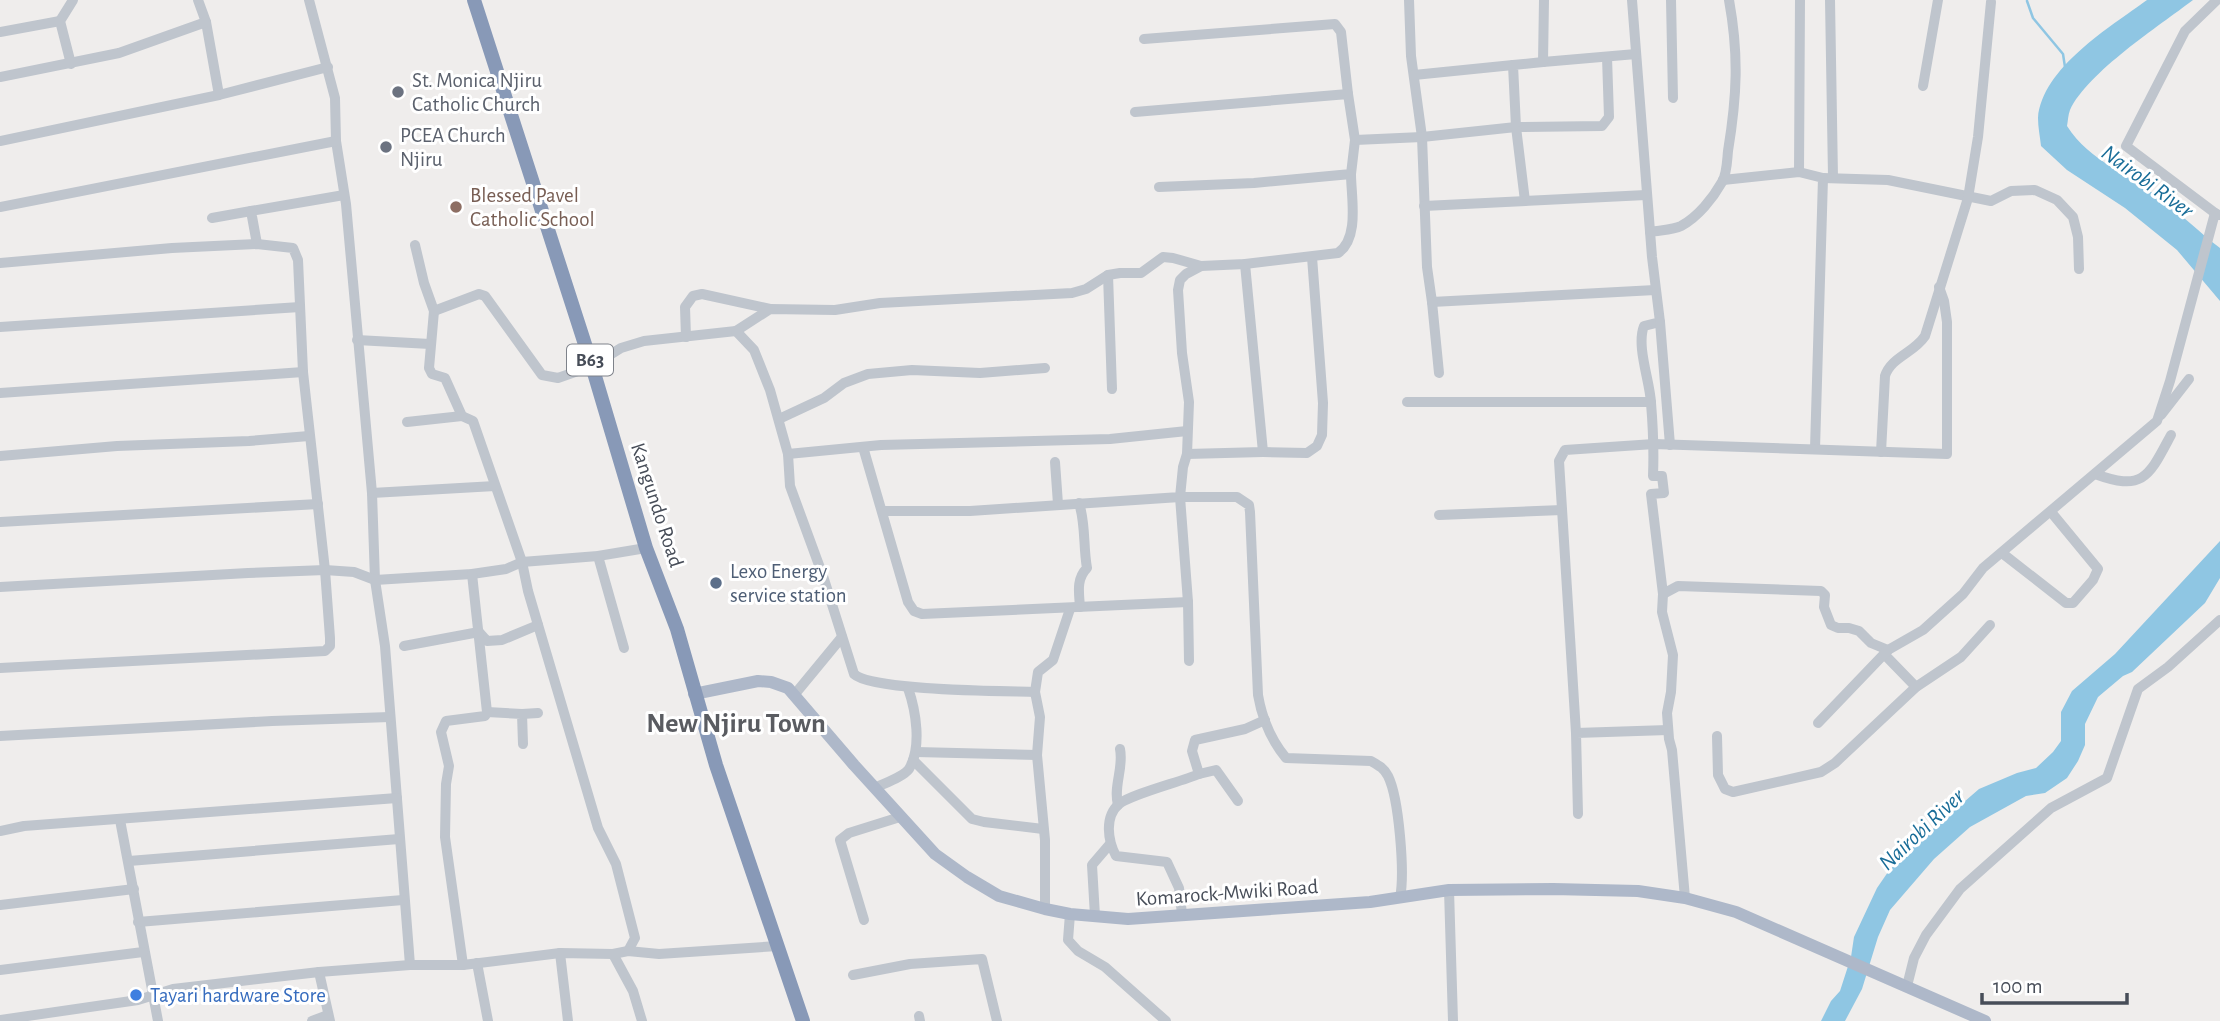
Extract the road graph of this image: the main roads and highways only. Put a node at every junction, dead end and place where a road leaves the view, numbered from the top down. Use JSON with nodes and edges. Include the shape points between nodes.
{"nodes":[{"id":1,"x":474,"y":0,"type":"edge"},
{"id":2,"x":694,"y":694,"type":"junction"},
{"id":3,"x":803,"y":1021,"type":"edge"},
{"id":4,"x":1985,"y":1021,"type":"edge"}],
"edges":[{"from":1,"to":2,"type":"highway","name":"Kangundo Road","number":"B63"},
{"from":2,"to":3,"type":"highway","name":"Kangundo Road","number":"B63"},
{"from":2,"to":4,"type":"main road","name":"Komarock-Mwiki Road","via":[[758,681],[782,684],[935,854],[999,896],[1045,909],[1128,919],[1401,898],[1449,890],[1638,891],[1736,912]]}]}
